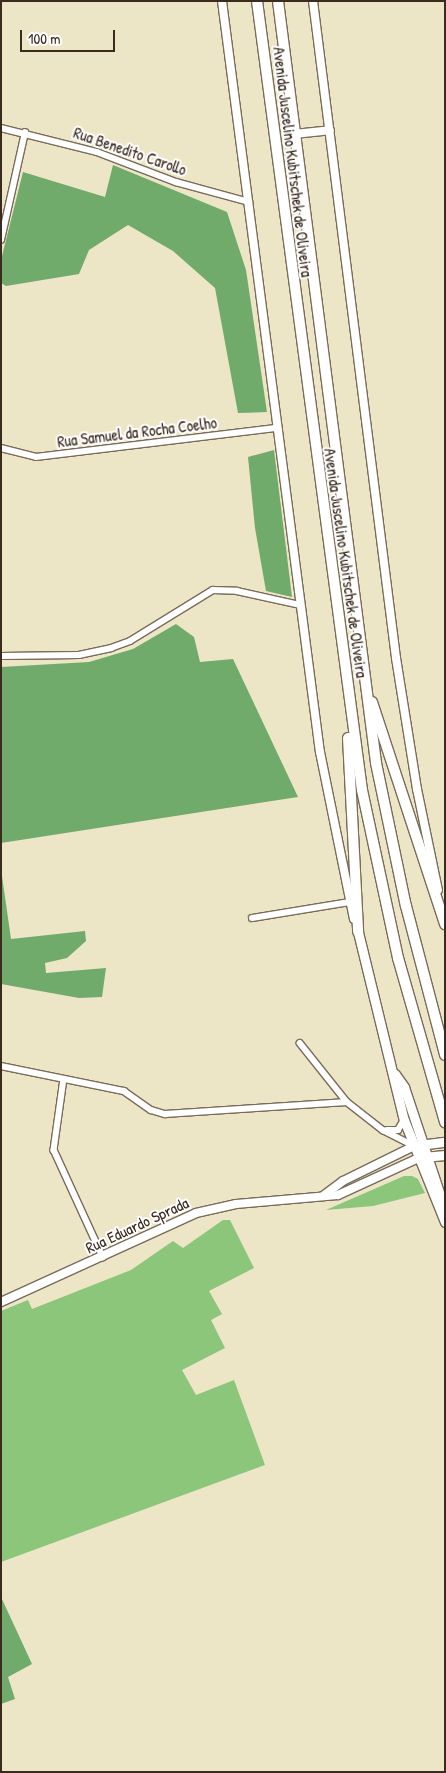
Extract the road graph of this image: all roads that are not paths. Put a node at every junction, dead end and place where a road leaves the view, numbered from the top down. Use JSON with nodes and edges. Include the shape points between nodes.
{"nodes":[{"id":1,"x":222,"y":1,"type":"edge"},
{"id":2,"x":257,"y":1,"type":"edge"},
{"id":3,"x":278,"y":1,"type":"edge"},
{"id":4,"x":313,"y":1,"type":"edge"},
{"id":5,"x":1,"y":128,"type":"edge"},
{"id":6,"x":330,"y":130,"type":"junction"},
{"id":7,"x":25,"y":133,"type":"junction"},
{"id":8,"x":294,"y":134,"type":"junction"},
{"id":9,"x":249,"y":202,"type":"junction"},
{"id":10,"x":1,"y":240,"type":"edge"},
{"id":11,"x":277,"y":428,"type":"junction"},
{"id":12,"x":1,"y":448,"type":"edge"},
{"id":13,"x":300,"y":605,"type":"junction"},
{"id":14,"x":337,"y":618,"type":"junction"},
{"id":15,"x":1,"y":656,"type":"edge"},
{"id":16,"x":364,"y":674,"type":"junction"},
{"id":17,"x":350,"y":902,"type":"junction"},
{"id":18,"x":252,"y":918,"type":"dead end"},
{"id":19,"x":445,"y":918,"type":"edge"},
{"id":20,"x":445,"y":924,"type":"edge"},
{"id":21,"x":358,"y":932,"type":"junction"},
{"id":22,"x":300,"y":1043,"type":"dead end"},
{"id":23,"x":445,"y":1055,"type":"edge"},
{"id":24,"x":1,"y":1066,"type":"edge"},
{"id":25,"x":393,"y":1072,"type":"junction"},
{"id":26,"x":64,"y":1079,"type":"junction"},
{"id":27,"x":346,"y":1102,"type":"junction"},
{"id":28,"x":404,"y":1120,"type":"junction"},
{"id":29,"x":445,"y":1122,"type":"edge"},
{"id":30,"x":383,"y":1130,"type":"junction"},
{"id":31,"x":445,"y":1142,"type":"edge"},
{"id":32,"x":424,"y":1144,"type":"junction"},
{"id":33,"x":414,"y":1146,"type":"junction"},
{"id":34,"x":445,"y":1155,"type":"edge"},
{"id":35,"x":424,"y":1157,"type":"junction"},
{"id":36,"x":321,"y":1197,"type":"junction"},
{"id":37,"x":445,"y":1210,"type":"edge"},
{"id":38,"x":445,"y":1222,"type":"edge"},
{"id":39,"x":103,"y":1257,"type":"junction"},
{"id":40,"x":1,"y":1302,"type":"edge"}],
"edges":[{"from":1,"to":9,"type":"main road"},
{"from":2,"to":14,"type":"highway","name":"Avenida Juscelino Kubitschek de Oliveira"},
{"from":3,"to":8,"type":"highway","name":"Avenida Juscelino Kubitschek de Oliveira"},
{"from":4,"to":6,"type":"main road"},
{"from":5,"to":7,"type":"street","name":"Rua Benedito Carollo"},
{"from":6,"to":8,"type":"main road"},
{"from":6,"to":19,"type":"main road","via":[[396,658],[417,789]]},
{"from":7,"to":9,"type":"street","name":"Rua Benedito Carollo","via":[[97,152],[176,182]]},
{"from":7,"to":10,"type":"street"},
{"from":8,"to":16,"type":"highway","name":"Avenida Juscelino Kubitschek de Oliveira"},
{"from":9,"to":11,"type":"main road"},
{"from":11,"to":12,"type":"street","name":"Rua Samuel da Rocha Coelho","via":[[36,457]]},
{"from":11,"to":13,"type":"main road"},
{"from":13,"to":15,"type":"street","via":[[237,591],[213,590],[130,641],[111,648],[79,655]]},
{"from":13,"to":17,"type":"main road","via":[[325,779]]},
{"from":14,"to":21,"type":"highway","via":[[350,757]]},
{"from":14,"to":29,"type":"highway","name":"Avenida Juscelino Kubitschek de Oliveira","via":[[378,874]]},
{"from":16,"to":20,"type":"highway"},
{"from":16,"to":23,"type":"highway","name":"Avenida Juscelino Kubitschek de Oliveira","via":[[391,842]]},
{"from":17,"to":18,"type":"street"},
{"from":17,"to":21,"type":"main road"},
{"from":21,"to":25,"type":"main road"},
{"from":22,"to":27,"type":"street"},
{"from":24,"to":26,"type":"street"},
{"from":25,"to":28,"type":"main road"},
{"from":25,"to":32,"type":"main road","via":[[404,1087]]},
{"from":26,"to":27,"type":"street","via":[[124,1091],[151,1110],[172,1114]]},
{"from":26,"to":39,"type":"street","via":[[54,1150]]},
{"from":27,"to":30,"type":"street"},
{"from":28,"to":30,"type":"street","via":[[398,1130]]},
{"from":28,"to":33,"type":"main road"},
{"from":30,"to":33,"type":"street"},
{"from":31,"to":32,"type":"main road"},
{"from":32,"to":33,"type":"main road"},
{"from":32,"to":35,"type":"main road"},
{"from":33,"to":35,"type":"main road"},
{"from":33,"to":36,"type":"main road","via":[[343,1181]]},
{"from":34,"to":35,"type":"main road","name":"Rua Eduardo Sprada"},
{"from":35,"to":36,"type":"main road","name":"Rua Eduardo Sprada","via":[[348,1192]]},
{"from":35,"to":37,"type":"main road"},
{"from":35,"to":38,"type":"main road"},
{"from":36,"to":39,"type":"main road","name":"Rua Eduardo Sprada","via":[[236,1204],[196,1213]]},
{"from":39,"to":40,"type":"main road","name":"Rua Eduardo Sprada"}]}
